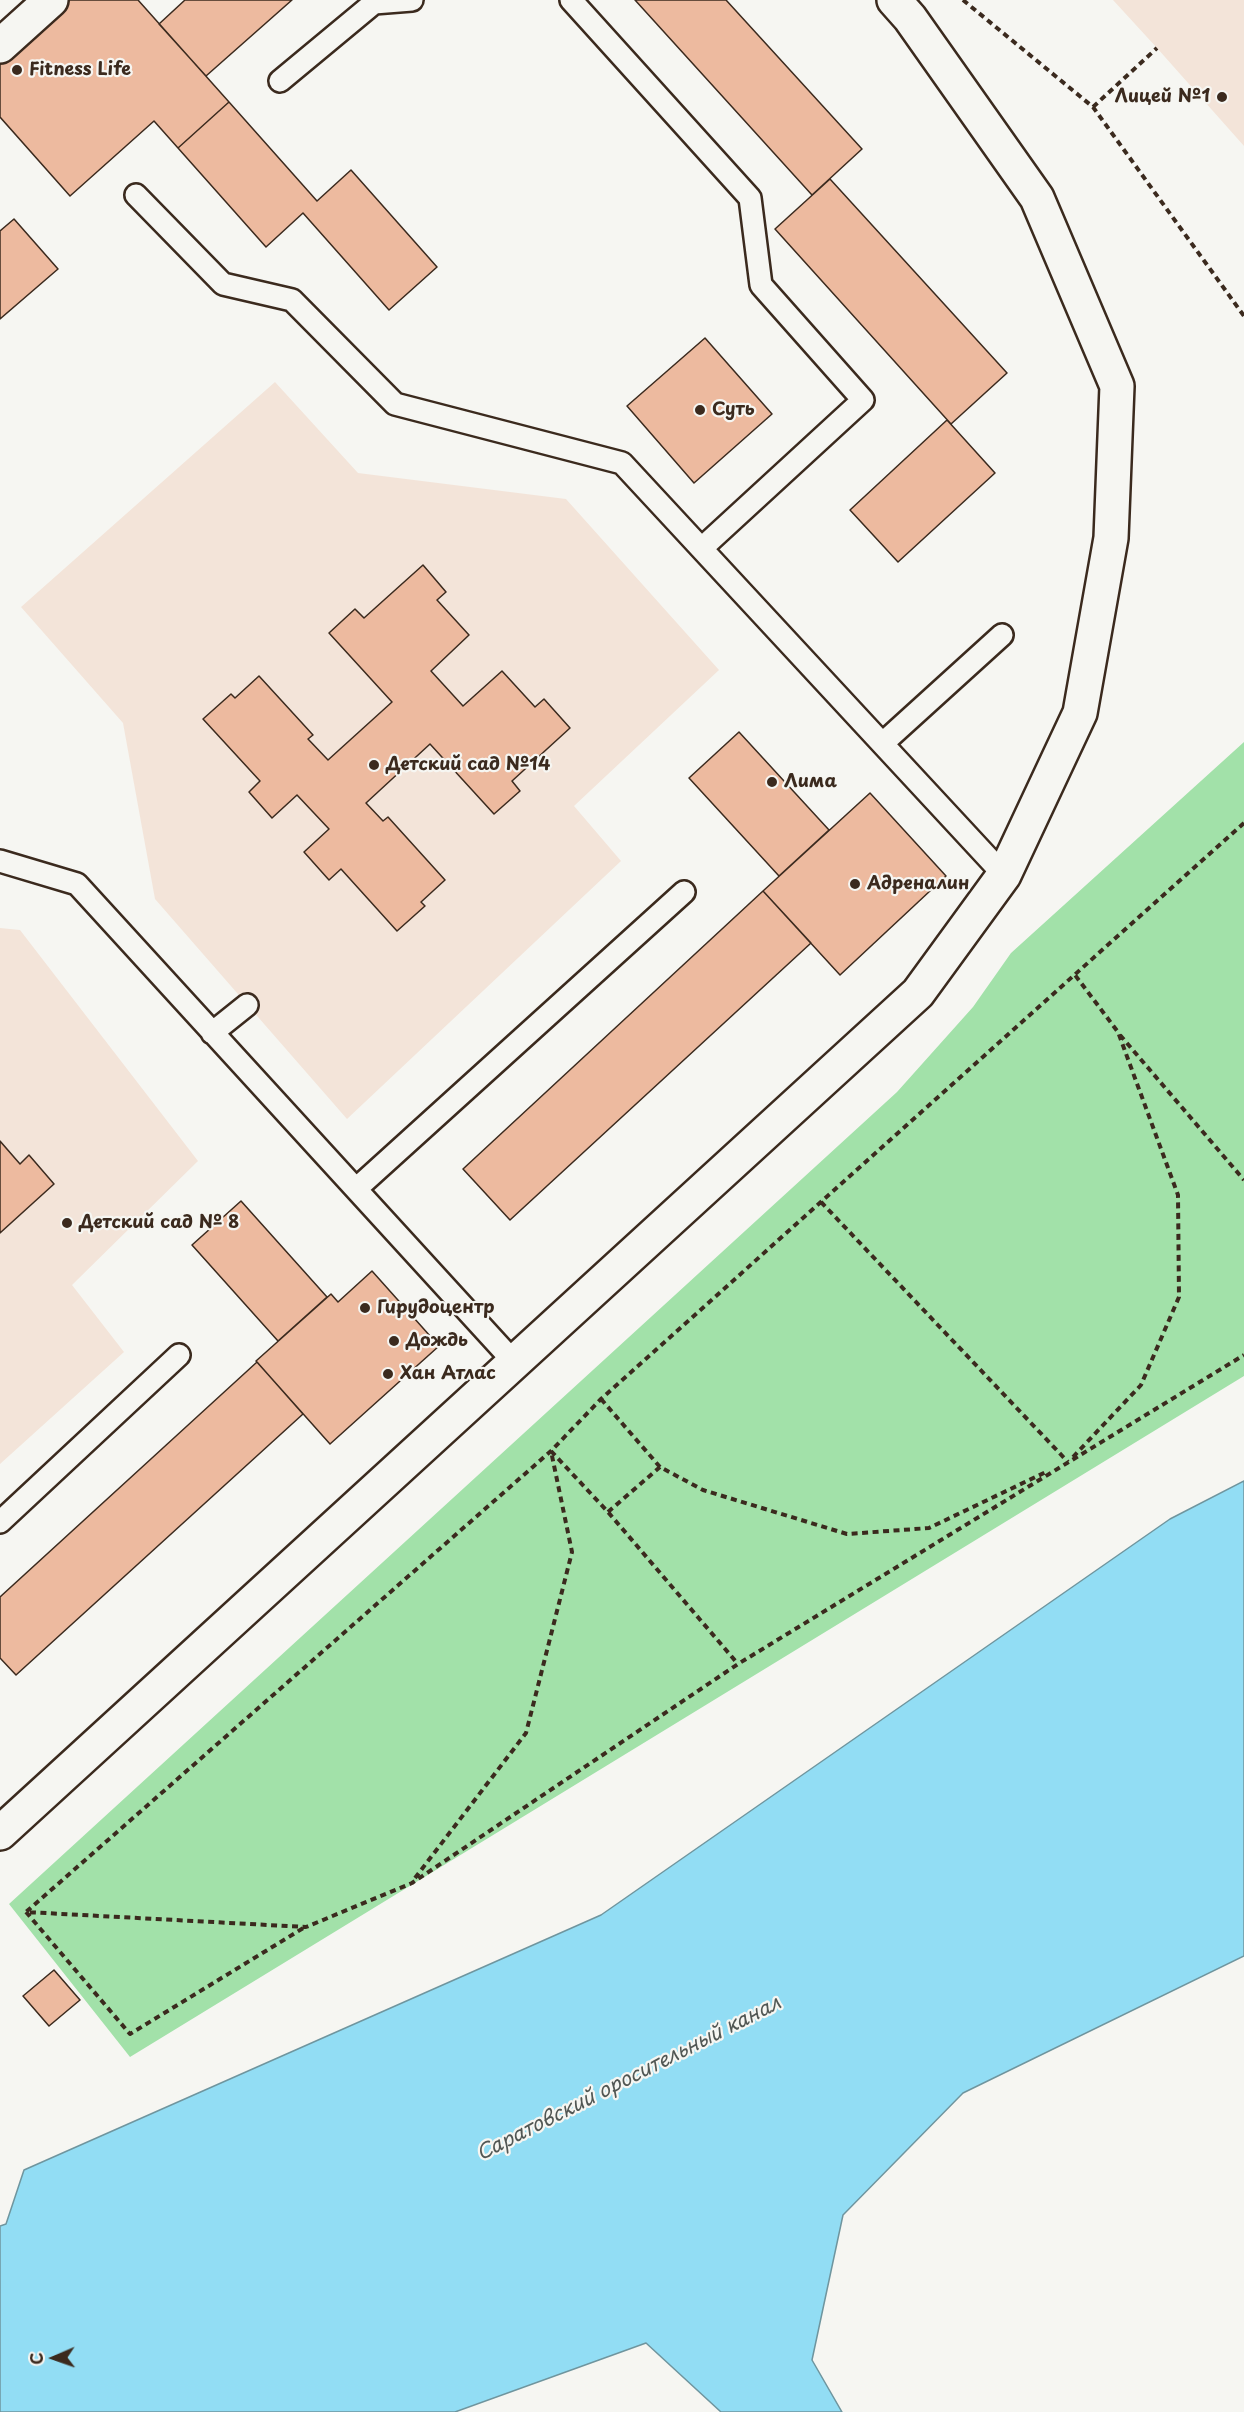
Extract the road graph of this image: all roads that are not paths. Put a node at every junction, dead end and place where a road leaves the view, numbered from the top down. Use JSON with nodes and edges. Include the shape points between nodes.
{"nodes":[{"id":1,"x":51,"y":0,"type":"edge"},
{"id":2,"x":412,"y":0,"type":"edge"},
{"id":3,"x":571,"y":0,"type":"edge"},
{"id":4,"x":894,"y":0,"type":"edge"},
{"id":5,"x":0,"y":46,"type":"edge"},
{"id":6,"x":280,"y":81,"type":"dead end"},
{"id":7,"x":136,"y":195,"type":"dead end"},
{"id":8,"x":702,"y":548,"type":"junction"},
{"id":9,"x":1002,"y":635,"type":"dead end"},
{"id":10,"x":883,"y":743,"type":"junction"},
{"id":11,"x":0,"y":861,"type":"edge"},
{"id":12,"x":1004,"y":875,"type":"junction"},
{"id":13,"x":684,"y":892,"type":"dead end"},
{"id":14,"x":247,"y":1005,"type":"dead end"},
{"id":15,"x":212,"y":1033,"type":"junction"},
{"id":16,"x":356,"y":1190,"type":"junction"},
{"id":17,"x":179,"y":1355,"type":"dead end"},
{"id":18,"x":514,"y":1362,"type":"junction"},
{"id":19,"x":0,"y":1522,"type":"edge"},
{"id":20,"x":0,"y":1833,"type":"edge"}],
"edges":[{"from":1,"to":5,"type":"street"},
{"from":2,"to":6,"type":"lane","via":[[374,3]]},
{"from":3,"to":8,"type":"lane","via":[[750,198],[760,285],[863,400]]},
{"from":4,"to":12,"type":"street","via":[[1037,198],[1117,386],[1111,538],[1080,712]]},
{"from":7,"to":8,"type":"lane","via":[[223,284],[292,300],[395,404],[622,463]]},
{"from":8,"to":10,"type":"lane"},
{"from":9,"to":10,"type":"lane"},
{"from":10,"to":12,"type":"lane"},
{"from":11,"to":15,"type":"lane","via":[[77,884]]},
{"from":12,"to":18,"type":"street","via":[[918,993]]},
{"from":13,"to":16,"type":"lane"},
{"from":14,"to":15,"type":"lane"},
{"from":15,"to":16,"type":"lane"},
{"from":16,"to":18,"type":"lane"},
{"from":17,"to":19,"type":"lane"},
{"from":18,"to":20,"type":"street"}]}
